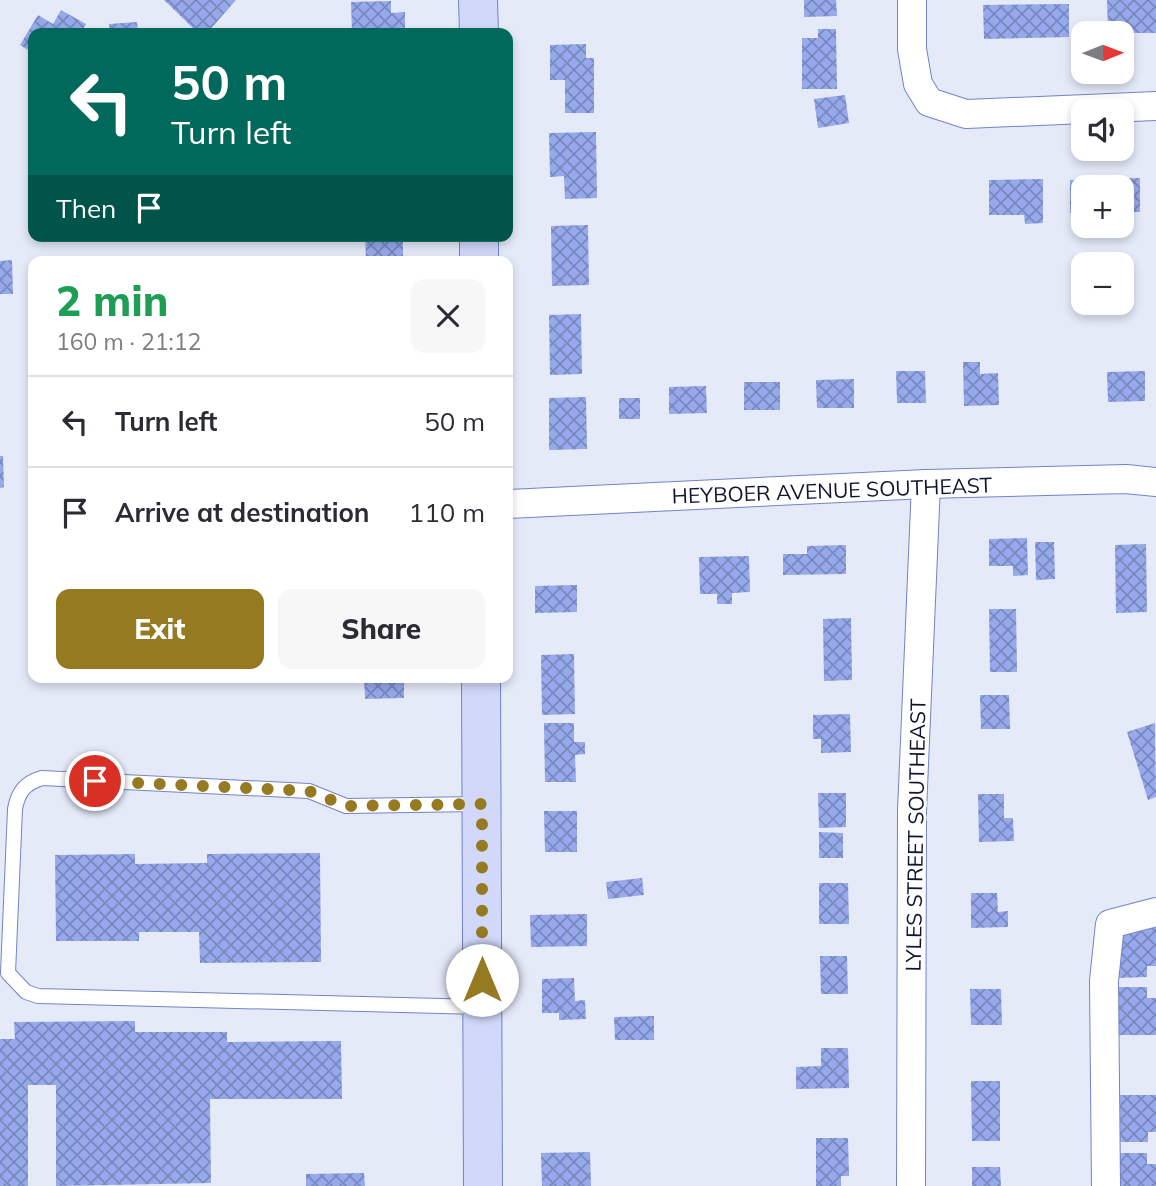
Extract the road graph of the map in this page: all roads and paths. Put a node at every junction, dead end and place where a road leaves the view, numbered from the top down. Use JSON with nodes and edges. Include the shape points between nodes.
{"nodes":[{"id":1,"x":478,"y":0,"type":"edge"},
{"id":2,"x":912,"y":0,"type":"edge"},
{"id":3,"x":479,"y":28,"type":"edge"},
{"id":4,"x":1156,"y":106,"type":"edge"},
{"id":5,"x":1156,"y":482,"type":"edge"},
{"id":6,"x":926,"y":484,"type":"junction"},
{"id":7,"x":513,"y":504,"type":"edge"},
{"id":8,"x":481,"y":683,"type":"edge"},
{"id":9,"x":482,"y":804,"type":"junction"},
{"id":10,"x":1156,"y":912,"type":"edge"},
{"id":11,"x":482,"y":1007,"type":"junction"},
{"id":12,"x":482,"y":1186,"type":"edge"},
{"id":13,"x":911,"y":1186,"type":"edge"},
{"id":14,"x":1106,"y":1186,"type":"edge"}],
"edges":[{"from":1,"to":3,"type":"main road"},
{"from":2,"to":4,"type":"street","via":[[912,49],[918,84],[929,102],[966,114]]},
{"from":5,"to":6,"type":"street","name":"HEYBOER AVENUE SOUTHEAST"},
{"from":6,"to":7,"type":"street","name":"HEYBOER AVENUE SOUTHEAST"},
{"from":6,"to":13,"type":"street","name":"LYLES STREET SOUTHEAST","via":[[912,811]]},
{"from":8,"to":9,"type":"main road"},
{"from":9,"to":11,"type":"main road"},
{"from":9,"to":11,"type":"lane","via":[[346,806],[309,791],[32,781],[17,796],[15,809],[8,973],[26,992],[38,996]]},
{"from":10,"to":14,"type":"street","via":[[1110,924],[1104,981]]},
{"from":11,"to":12,"type":"main road"}]}
